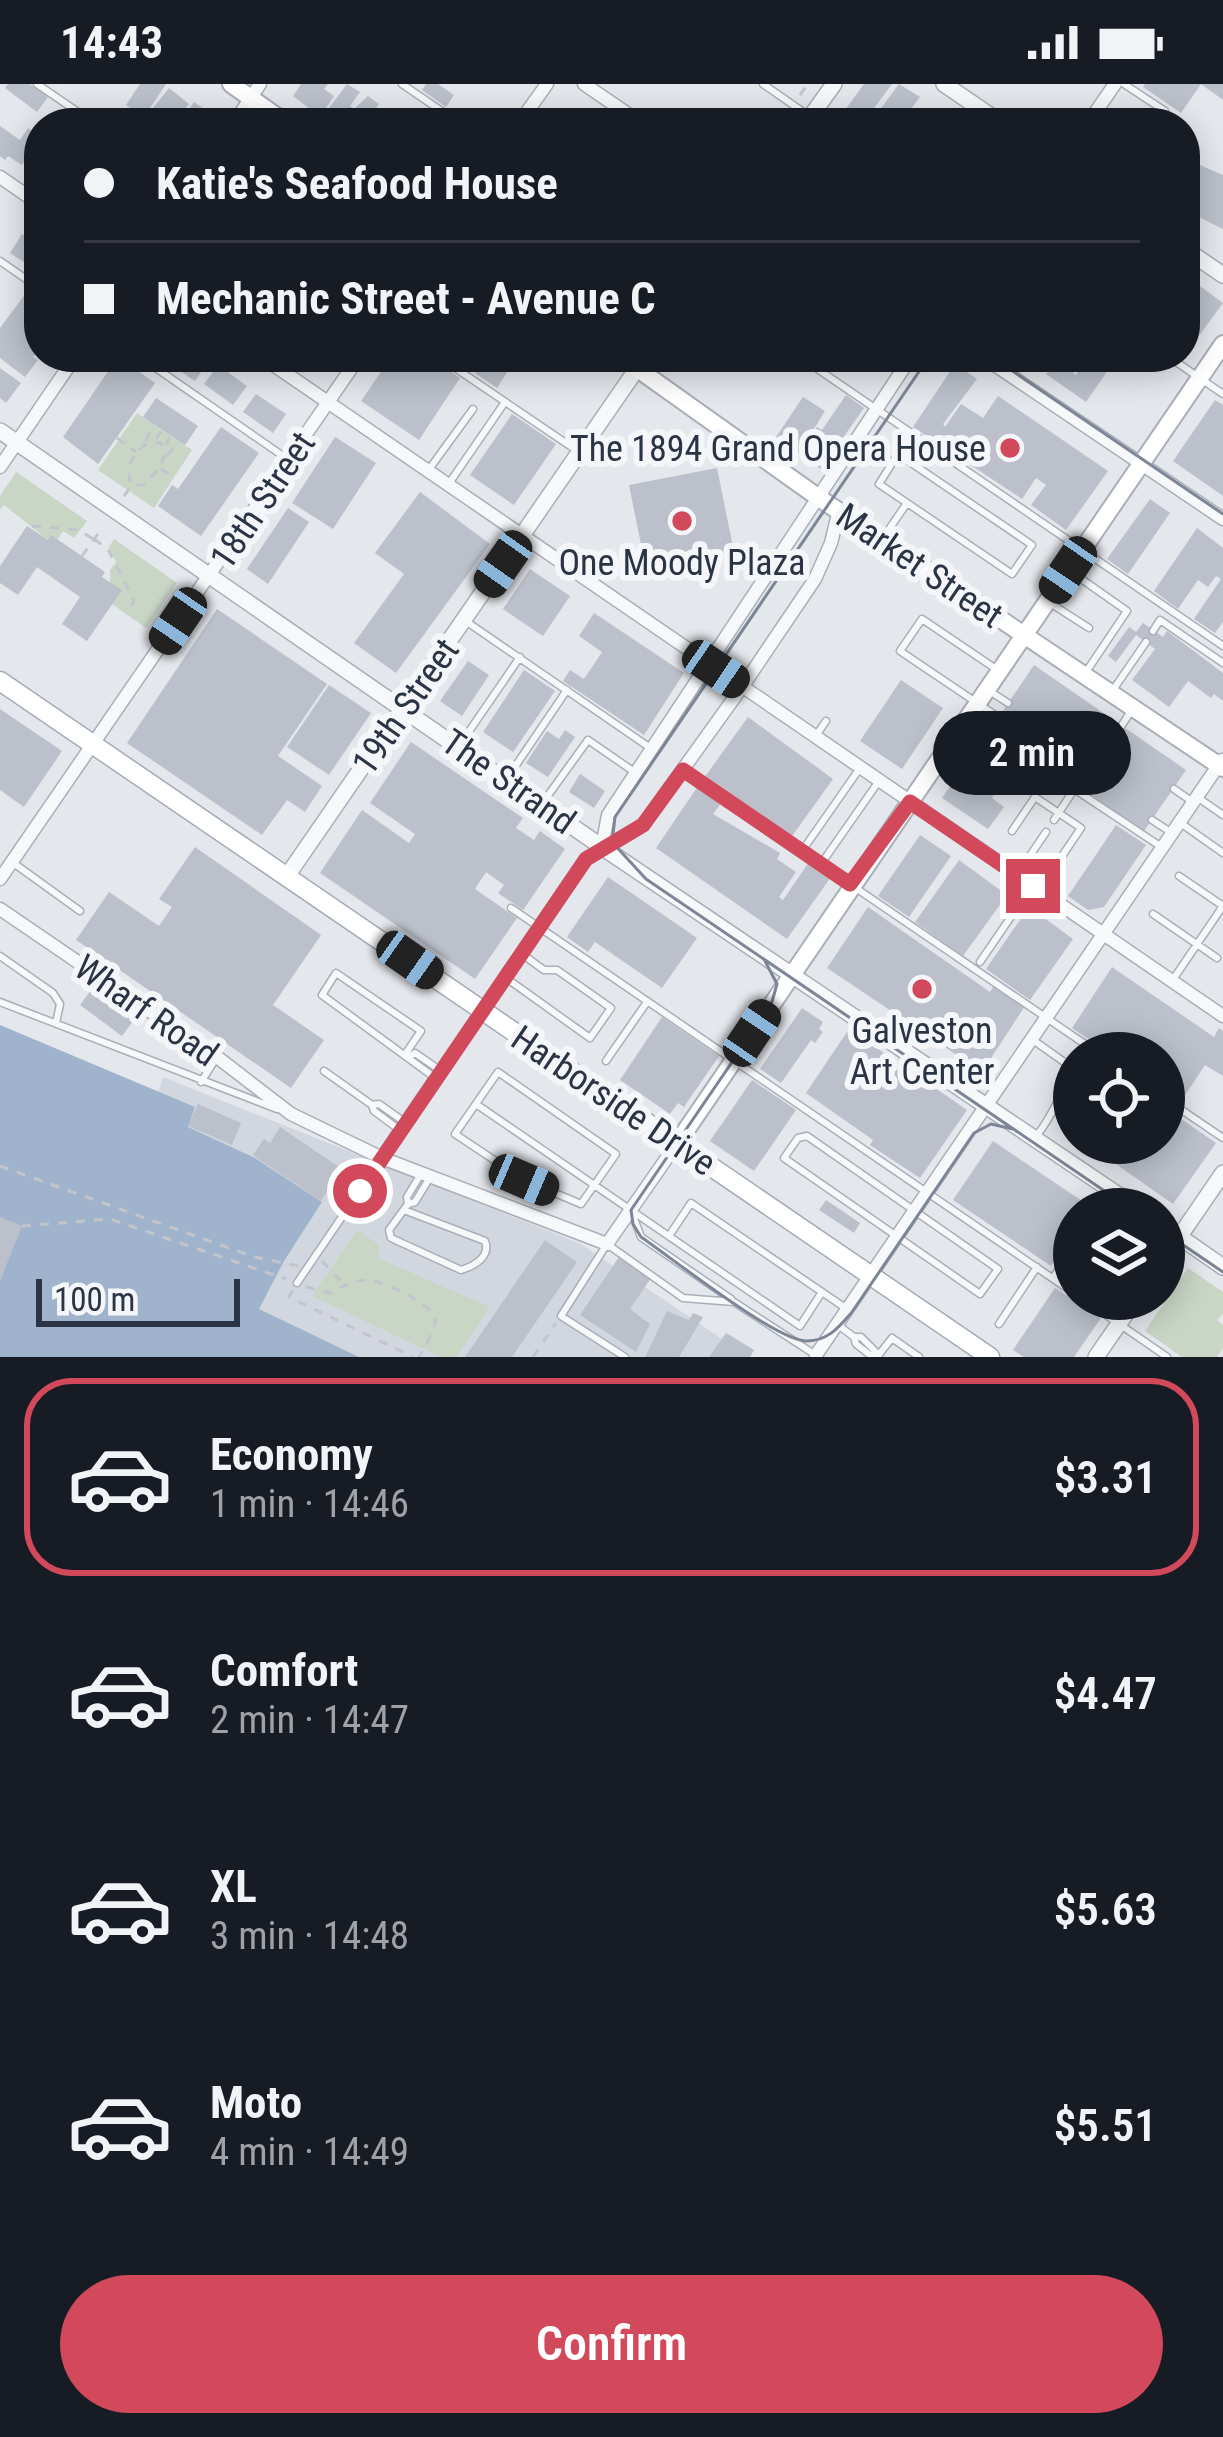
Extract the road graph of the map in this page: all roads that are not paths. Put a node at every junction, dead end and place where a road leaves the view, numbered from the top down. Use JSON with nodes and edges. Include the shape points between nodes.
{"nodes":[{"id":1,"x":37,"y":84,"type":"edge"},
{"id":2,"x":231,"y":84,"type":"edge"},
{"id":3,"x":402,"y":84,"type":"edge"},
{"id":4,"x":584,"y":84,"type":"edge"},
{"id":5,"x":763,"y":84,"type":"edge"},
{"id":6,"x":944,"y":84,"type":"edge"},
{"id":7,"x":1124,"y":84,"type":"edge"},
{"id":8,"x":255,"y":91,"type":"edge"},
{"id":9,"x":72,"y":108,"type":"edge"},
{"id":10,"x":437,"y":108,"type":"edge"},
{"id":11,"x":619,"y":108,"type":"edge"},
{"id":12,"x":795,"y":108,"type":"edge"},
{"id":13,"x":979,"y":108,"type":"edge"},
{"id":14,"x":1160,"y":108,"type":"edge"},
{"id":15,"x":1223,"y":344,"type":"edge"},
{"id":16,"x":65,"y":372,"type":"edge"},
{"id":17,"x":162,"y":372,"type":"edge"},
{"id":18,"x":284,"y":372,"type":"edge"},
{"id":19,"x":349,"y":372,"type":"edge"},
{"id":20,"x":461,"y":372,"type":"edge"},
{"id":21,"x":627,"y":372,"type":"edge"},
{"id":22,"x":649,"y":372,"type":"edge"},
{"id":23,"x":822,"y":372,"type":"edge"},
{"id":24,"x":901,"y":372,"type":"edge"},
{"id":25,"x":1005,"y":372,"type":"edge"},
{"id":26,"x":1191,"y":372,"type":"edge"},
{"id":27,"x":1200,"y":378,"type":"junction"},
{"id":28,"x":1223,"y":394,"type":"edge"},
{"id":29,"x":506,"y":402,"type":"junction"},
{"id":30,"x":328,"y":403,"type":"junction"},
{"id":31,"x":472,"y":409,"type":"dead end"},
{"id":32,"x":876,"y":409,"type":"junction"},
{"id":33,"x":0,"y":431,"type":"edge"},
{"id":34,"x":17,"y":442,"type":"junction"},
{"id":35,"x":579,"y":452,"type":"junction"},
{"id":36,"x":289,"y":460,"type":"junction"},
{"id":37,"x":1141,"y":463,"type":"junction"},
{"id":38,"x":0,"y":467,"type":"edge"},
{"id":39,"x":428,"y":471,"type":"junction"},
{"id":40,"x":448,"y":485,"type":"junction"},
{"id":41,"x":819,"y":498,"type":"junction"},
{"id":42,"x":907,"y":503,"type":"junction"},
{"id":43,"x":838,"y":510,"type":"junction"},
{"id":44,"x":1223,"y":519,"type":"edge"},
{"id":45,"x":522,"y":536,"type":"junction"},
{"id":46,"x":883,"y":538,"type":"junction"},
{"id":47,"x":1082,"y":550,"type":"junction"},
{"id":48,"x":1068,"y":570,"type":"junction"},
{"id":49,"x":210,"y":574,"type":"junction"},
{"id":50,"x":1048,"y":601,"type":"junction"},
{"id":51,"x":465,"y":620,"type":"junction"},
{"id":52,"x":1088,"y":628,"type":"dead end"},
{"id":53,"x":1154,"y":631,"type":"dead end"},
{"id":54,"x":1024,"y":635,"type":"junction"},
{"id":55,"x":1146,"y":642,"type":"dead end"},
{"id":56,"x":1223,"y":646,"type":"edge"},
{"id":57,"x":1138,"y":652,"type":"junction"},
{"id":58,"x":520,"y":657,"type":"junction"},
{"id":59,"x":1147,"y":659,"type":"dead end"},
{"id":60,"x":1223,"y":663,"type":"edge"},
{"id":61,"x":709,"y":664,"type":"junction"},
{"id":62,"x":999,"y":671,"type":"junction"},
{"id":63,"x":1084,"y":675,"type":"junction"},
{"id":64,"x":0,"y":681,"type":"edge"},
{"id":65,"x":742,"y":687,"type":"junction"},
{"id":66,"x":567,"y":690,"type":"junction"},
{"id":67,"x":1111,"y":693,"type":"junction"},
{"id":68,"x":977,"y":704,"type":"junction"},
{"id":69,"x":1008,"y":704,"type":"dead end"},
{"id":70,"x":405,"y":708,"type":"junction"},
{"id":71,"x":1133,"y":708,"type":"junction"},
{"id":72,"x":998,"y":717,"type":"dead end"},
{"id":73,"x":826,"y":721,"type":"dead end"},
{"id":74,"x":1122,"y":725,"type":"dead end"},
{"id":75,"x":814,"y":736,"type":"junction"},
{"id":76,"x":93,"y":745,"type":"junction"},
{"id":77,"x":458,"y":746,"type":"junction"},
{"id":78,"x":652,"y":749,"type":"junction"},
{"id":79,"x":1222,"y":764,"type":"edge"},
{"id":80,"x":860,"y":768,"type":"junction"},
{"id":81,"x":683,"y":770,"type":"junction"},
{"id":82,"x":636,"y":773,"type":"junction"},
{"id":83,"x":506,"y":780,"type":"junction"},
{"id":84,"x":879,"y":781,"type":"junction"},
{"id":85,"x":1076,"y":787,"type":"junction"},
{"id":86,"x":1174,"y":789,"type":"dead end"},
{"id":87,"x":1196,"y":800,"type":"junction"},
{"id":88,"x":910,"y":802,"type":"junction"},
{"id":89,"x":542,"y":805,"type":"junction"},
{"id":90,"x":1223,"y":815,"type":"edge"},
{"id":91,"x":1056,"y":817,"type":"junction"},
{"id":92,"x":1152,"y":820,"type":"dead end"},
{"id":93,"x":1176,"y":828,"type":"junction"},
{"id":94,"x":1012,"y":831,"type":"dead end"},
{"id":95,"x":1046,"y":832,"type":"dead end"},
{"id":96,"x":602,"y":848,"type":"junction"},
{"id":97,"x":1163,"y":848,"type":"junction"},
{"id":98,"x":802,"y":851,"type":"junction"},
{"id":99,"x":1223,"y":853,"type":"edge"},
{"id":100,"x":12,"y":862,"type":"junction"},
{"id":101,"x":1058,"y":862,"type":"dead end"},
{"id":102,"x":821,"y":865,"type":"junction"},
{"id":103,"x":1017,"y":875,"type":"junction"},
{"id":104,"x":287,"y":876,"type":"junction"},
{"id":105,"x":1180,"y":876,"type":"dead end"},
{"id":106,"x":0,"y":879,"type":"edge"},
{"id":107,"x":850,"y":884,"type":"junction"},
{"id":108,"x":1033,"y":886,"type":"junction"},
{"id":109,"x":511,"y":908,"type":"dead end"},
{"id":110,"x":0,"y":909,"type":"edge"},
{"id":111,"x":80,"y":910,"type":"dead end"},
{"id":112,"x":1153,"y":914,"type":"dead end"},
{"id":113,"x":539,"y":928,"type":"junction"},
{"id":114,"x":1104,"y":934,"type":"junction"},
{"id":115,"x":1197,"y":944,"type":"junction"},
{"id":116,"x":522,"y":954,"type":"junction"},
{"id":117,"x":0,"y":956,"type":"edge"},
{"id":118,"x":1217,"y":958,"type":"dead end"},
{"id":119,"x":980,"y":962,"type":"dead end"},
{"id":120,"x":793,"y":973,"type":"junction"},
{"id":121,"x":506,"y":978,"type":"junction"},
{"id":122,"x":1172,"y":981,"type":"junction"},
{"id":123,"x":0,"y":1002,"type":"edge"},
{"id":124,"x":647,"y":1002,"type":"junction"},
{"id":125,"x":483,"y":1010,"type":"junction"},
{"id":126,"x":1223,"y":1016,"type":"edge"},
{"id":127,"x":1046,"y":1018,"type":"junction"},
{"id":128,"x":56,"y":1023,"type":"junction"},
{"id":129,"x":1067,"y":1032,"type":"edge"},
{"id":130,"x":1032,"y":1039,"type":"junction"},
{"id":131,"x":1053,"y":1054,"type":"edge"},
{"id":132,"x":408,"y":1055,"type":"junction"},
{"id":133,"x":217,"y":1057,"type":"junction"},
{"id":134,"x":733,"y":1060,"type":"junction"},
{"id":135,"x":606,"y":1061,"type":"dead end"},
{"id":136,"x":323,"y":1071,"type":"dead end"},
{"id":137,"x":439,"y":1075,"type":"junction"},
{"id":138,"x":201,"y":1082,"type":"junction"},
{"id":139,"x":1053,"y":1103,"type":"edge"},
{"id":140,"x":476,"y":1104,"type":"junction"},
{"id":141,"x":987,"y":1105,"type":"junction"},
{"id":142,"x":1185,"y":1112,"type":"edge"},
{"id":143,"x":291,"y":1114,"type":"junction"},
{"id":144,"x":403,"y":1127,"type":"junction"},
{"id":145,"x":1035,"y":1138,"type":"junction"},
{"id":146,"x":1223,"y":1138,"type":"edge"},
{"id":147,"x":678,"y":1142,"type":"junction"},
{"id":148,"x":382,"y":1158,"type":"junction"},
{"id":149,"x":1223,"y":1172,"type":"edge"},
{"id":150,"x":426,"y":1176,"type":"junction"},
{"id":151,"x":595,"y":1184,"type":"junction"},
{"id":152,"x":1108,"y":1188,"type":"edge"},
{"id":153,"x":928,"y":1192,"type":"junction"},
{"id":154,"x":406,"y":1207,"type":"junction"},
{"id":155,"x":631,"y":1210,"type":"junction"},
{"id":156,"x":915,"y":1210,"type":"junction"},
{"id":157,"x":1185,"y":1228,"type":"edge"},
{"id":158,"x":898,"y":1235,"type":"junction"},
{"id":159,"x":669,"y":1236,"type":"junction"},
{"id":160,"x":1185,"y":1241,"type":"edge"},
{"id":161,"x":607,"y":1244,"type":"junction"},
{"id":162,"x":1037,"y":1267,"type":"junction"},
{"id":163,"x":1223,"y":1267,"type":"edge"},
{"id":164,"x":869,"y":1277,"type":"junction"},
{"id":165,"x":1053,"y":1278,"type":"edge"},
{"id":166,"x":297,"y":1283,"type":"road end"},
{"id":167,"x":822,"y":1292,"type":"junction"},
{"id":168,"x":734,"y":1301,"type":"junction"},
{"id":169,"x":847,"y":1309,"type":"junction"},
{"id":170,"x":1113,"y":1320,"type":"edge"},
{"id":171,"x":1122,"y":1320,"type":"edge"},
{"id":172,"x":999,"y":1324,"type":"dead end"},
{"id":173,"x":1119,"y":1324,"type":"junction"},
{"id":174,"x":838,"y":1325,"type":"junction"},
{"id":175,"x":877,"y":1355,"type":"edge"},
{"id":176,"x":816,"y":1356,"type":"edge"},
{"id":177,"x":625,"y":1357,"type":"edge"},
{"id":178,"x":919,"y":1357,"type":"edge"},
{"id":179,"x":990,"y":1357,"type":"edge"},
{"id":180,"x":1096,"y":1357,"type":"edge"},
{"id":181,"x":1167,"y":1357,"type":"edge"}],
"edges":[{"from":1,"to":9,"type":"lane"},
{"from":2,"to":8,"type":"main road"},
{"from":3,"to":10,"type":"lane"},
{"from":4,"to":11,"type":"street"},
{"from":5,"to":12,"type":"lane"},
{"from":6,"to":13,"type":"street"},
{"from":7,"to":14,"type":"lane"},
{"from":15,"to":27,"type":"main road"},
{"from":16,"to":34,"type":"street"},
{"from":17,"to":36,"type":"lane"},
{"from":18,"to":30,"type":"street"},
{"from":19,"to":30,"type":"street","name":"18th Street"},
{"from":20,"to":29,"type":"lane"},
{"from":21,"to":35,"type":"street","name":"19th Street"},
{"from":22,"to":41,"type":"main road","name":"Market Street"},
{"from":23,"to":32,"type":"lane"},
{"from":24,"to":32,"type":"street"},
{"from":25,"to":37,"type":"street"},
{"from":26,"to":27,"type":"lane"},
{"from":27,"to":28,"type":"lane"},
{"from":27,"to":37,"type":"main road"},
{"from":29,"to":35,"type":"lane"},
{"from":29,"to":40,"type":"lane"},
{"from":30,"to":36,"type":"street","name":"18th Street"},
{"from":30,"to":39,"type":"street"},
{"from":31,"to":39,"type":"lane"},
{"from":32,"to":41,"type":"street"},
{"from":32,"to":47,"type":"lane"},
{"from":33,"to":34,"type":"street","name":"The Strand"},
{"from":34,"to":38,"type":"street"},
{"from":34,"to":49,"type":"street","name":"The Strand"},
{"from":35,"to":45,"type":"street","name":"19th Street"},
{"from":36,"to":49,"type":"street","name":"18th Street"},
{"from":37,"to":44,"type":"street"},
{"from":37,"to":47,"type":"main road"},
{"from":39,"to":40,"type":"street"},
{"from":40,"to":45,"type":"street"},
{"from":41,"to":43,"type":"main road","name":"Market Street"},
{"from":41,"to":61,"type":"street"},
{"from":42,"to":42,"type":"lane","via":[[1012,574],[1032,545],[898,454],[879,484]]},
{"from":42,"to":46,"type":"lane"},
{"from":43,"to":46,"type":"main road","name":"Market Street"},
{"from":43,"to":65,"type":"street","via":[[815,579]]},
{"from":45,"to":51,"type":"street","name":"19th Street"},
{"from":45,"to":61,"type":"street"},
{"from":46,"to":54,"type":"main road","name":"Market Street"},
{"from":47,"to":48,"type":"main road"},
{"from":47,"to":56,"type":"lane"},
{"from":48,"to":50,"type":"main road"},
{"from":48,"to":63,"type":"lane","via":[[1127,611]]},
{"from":49,"to":70,"type":"street","name":"The Strand"},
{"from":49,"to":76,"type":"street","name":"18th Street"},
{"from":50,"to":52,"type":"lane"},
{"from":50,"to":54,"type":"main road"},
{"from":51,"to":58,"type":"lane"},
{"from":51,"to":70,"type":"street","name":"19th Street"},
{"from":53,"to":60,"type":"lane","via":[[1160,620]]},
{"from":54,"to":62,"type":"main road"},
{"from":54,"to":63,"type":"main road","name":"Market Street"},
{"from":55,"to":57,"type":"lane"},
{"from":57,"to":59,"type":"lane"},
{"from":57,"to":67,"type":"lane"},
{"from":58,"to":66,"type":"lane"},
{"from":58,"to":77,"type":"lane"},
{"from":61,"to":65,"type":"street"},
{"from":61,"to":78,"type":"street"},
{"from":62,"to":68,"type":"main road"},
{"from":62,"to":68,"type":"lane","via":[[922,619],[900,651]]},
{"from":63,"to":67,"type":"main road","name":"Market Street"},
{"from":64,"to":76,"type":"main road","name":"Harborside Drive"},
{"from":65,"to":75,"type":"street"},
{"from":65,"to":81,"type":"street"},
{"from":66,"to":78,"type":"lane"},
{"from":66,"to":83,"type":"lane"},
{"from":67,"to":71,"type":"main road","name":"Market Street"},
{"from":68,"to":69,"type":"lane"},
{"from":68,"to":72,"type":"lane"},
{"from":68,"to":85,"type":"lane"},
{"from":68,"to":88,"type":"main road"},
{"from":70,"to":77,"type":"street","name":"The Strand"},
{"from":70,"to":104,"type":"street","name":"19th Street"},
{"from":71,"to":74,"type":"lane"},
{"from":71,"to":79,"type":"main road","name":"Market Street"},
{"from":73,"to":75,"type":"lane"},
{"from":75,"to":80,"type":"street"},
{"from":76,"to":100,"type":"street","name":"18th Street"},
{"from":76,"to":104,"type":"main road","name":"Harborside Drive"},
{"from":77,"to":83,"type":"street","name":"The Strand"},
{"from":78,"to":82,"type":"street"},
{"from":79,"to":87,"type":"street"},
{"from":80,"to":84,"type":"street"},
{"from":80,"to":98,"type":"lane"},
{"from":81,"to":96,"type":"street","via":[[643,825]]},
{"from":81,"to":98,"type":"lane"},
{"from":82,"to":89,"type":"lane","via":[[587,740]]},
{"from":82,"to":96,"type":"street","via":[[608,815]]},
{"from":83,"to":89,"type":"street","name":"The Strand"},
{"from":84,"to":88,"type":"street"},
{"from":84,"to":102,"type":"lane"},
{"from":85,"to":91,"type":"lane"},
{"from":85,"to":97,"type":"lane"},
{"from":86,"to":87,"type":"lane"},
{"from":87,"to":90,"type":"lane"},
{"from":87,"to":93,"type":"street"},
{"from":88,"to":103,"type":"street"},
{"from":88,"to":107,"type":"main road"},
{"from":89,"to":96,"type":"street","name":"The Strand"},
{"from":91,"to":94,"type":"lane","via":[[1035,797]]},
{"from":91,"to":101,"type":"lane","via":[[1081,828]]},
{"from":92,"to":93,"type":"lane"},
{"from":93,"to":97,"type":"street"},
{"from":93,"to":99,"type":"lane"},
{"from":95,"to":103,"type":"lane"},
{"from":96,"to":113,"type":"street"},
{"from":96,"to":120,"type":"street","name":"The Strand"},
{"from":97,"to":114,"type":"street"},
{"from":98,"to":102,"type":"lane"},
{"from":100,"to":106,"type":"street","name":"18th Street"},
{"from":100,"to":111,"type":"lane"},
{"from":102,"to":107,"type":"lane"},
{"from":103,"to":108,"type":"street"},
{"from":104,"to":125,"type":"main road","name":"Harborside Drive"},
{"from":105,"to":115,"type":"lane","via":[[1223,906]]},
{"from":107,"to":120,"type":"main road"},
{"from":107,"to":127,"type":"lane"},
{"from":108,"to":114,"type":"street"},
{"from":108,"to":119,"type":"lane"},
{"from":109,"to":113,"type":"lane"},
{"from":110,"to":133,"type":"street","name":"Wharf Road"},
{"from":112,"to":115,"type":"lane"},
{"from":113,"to":116,"type":"street"},
{"from":113,"to":124,"type":"lane"},
{"from":114,"to":122,"type":"street"},
{"from":114,"to":127,"type":"street"},
{"from":115,"to":118,"type":"lane"},
{"from":115,"to":122,"type":"lane"},
{"from":116,"to":121,"type":"street"},
{"from":116,"to":121,"type":"lane","via":[[611,1008],[590,1038]]},
{"from":117,"to":128,"type":"lane","via":[[53,994]]},
{"from":120,"to":134,"type":"main road"},
{"from":120,"to":141,"type":"street","name":"The Strand"},
{"from":121,"to":125,"type":"street"},
{"from":122,"to":126,"type":"street"},
{"from":123,"to":128,"type":"lane","name":"Wharf Road"},
{"from":124,"to":134,"type":"lane"},
{"from":124,"to":135,"type":"lane"},
{"from":125,"to":137,"type":"street"},
{"from":125,"to":147,"type":"main road","name":"Harborside Drive"},
{"from":127,"to":129,"type":"lane"},
{"from":127,"to":130,"type":"street"},
{"from":128,"to":138,"type":"lane","name":"Wharf Road"},
{"from":130,"to":131,"type":"lane"},
{"from":130,"to":141,"type":"street"},
{"from":132,"to":132,"type":"lane","via":[[421,1031],[336,973],[322,995]]},
{"from":132,"to":137,"type":"lane"},
{"from":133,"to":138,"type":"lane"},
{"from":133,"to":143,"type":"street","name":"Wharf Road"},
{"from":134,"to":147,"type":"main road"},
{"from":134,"to":153,"type":"lane"},
{"from":136,"to":144,"type":"lane"},
{"from":137,"to":144,"type":"street"},
{"from":138,"to":143,"type":"lane","name":"Wharf Road"},
{"from":139,"to":145,"type":"lane"},
{"from":140,"to":151,"type":"lane"},
{"from":140,"to":151,"type":"lane","via":[[455,1135],[524,1180],[581,1204]]},
{"from":140,"to":151,"type":"lane","via":[[498,1072],[616,1154]]},
{"from":141,"to":145,"type":"street","name":"The Strand"},
{"from":141,"to":153,"type":"street"},
{"from":142,"to":146,"type":"lane"},
{"from":143,"to":148,"type":"street","name":"Wharf Road"},
{"from":144,"to":148,"type":"street"},
{"from":145,"to":152,"type":"street","name":"The Strand"},
{"from":147,"to":155,"type":"street"},
{"from":147,"to":164,"type":"main road","name":"Harborside Drive"},
{"from":148,"to":150,"type":"street","name":"Wharf Road"},
{"from":148,"to":166,"type":"lane"},
{"from":149,"to":157,"type":"street"},
{"from":150,"to":154,"type":"lane"},
{"from":150,"to":161,"type":"street","name":"Wharf Road"},
{"from":151,"to":155,"type":"lane"},
{"from":153,"to":156,"type":"street"},
{"from":153,"to":162,"type":"lane"},
{"from":154,"to":154,"type":"lane","via":[[485,1241],[481,1261],[460,1270],[391,1238]]},
{"from":155,"to":159,"type":"lane"},
{"from":155,"to":161,"type":"street"},
{"from":155,"to":168,"type":"lane","via":[[641,1237]]},
{"from":156,"to":158,"type":"street"},
{"from":156,"to":158,"type":"lane","via":[[998,1269],[980,1294]]},
{"from":156,"to":158,"type":"lane","via":[[807,1136],[784,1157]]},
{"from":158,"to":164,"type":"street"},
{"from":159,"to":167,"type":"lane","via":[[691,1203]]},
{"from":159,"to":167,"type":"lane","via":[[800,1326]]},
{"from":160,"to":163,"type":"street"},
{"from":161,"to":168,"type":"lane","via":[[683,1298]]},
{"from":161,"to":177,"type":"lane","via":[[561,1316]]},
{"from":162,"to":165,"type":"lane"},
{"from":162,"to":172,"type":"lane"},
{"from":164,"to":169,"type":"street"},
{"from":164,"to":179,"type":"main road","name":"Harborside Drive"},
{"from":167,"to":169,"type":"lane"},
{"from":168,"to":176,"type":"lane"},
{"from":169,"to":174,"type":"street"},
{"from":170,"to":173,"type":"lane"},
{"from":171,"to":173,"type":"street"},
{"from":173,"to":180,"type":"street"},
{"from":173,"to":181,"type":"lane"},
{"from":174,"to":175,"type":"lane"},
{"from":174,"to":176,"type":"street"},
{"from":175,"to":178,"type":"lane","via":[[892,1338]]}]}
